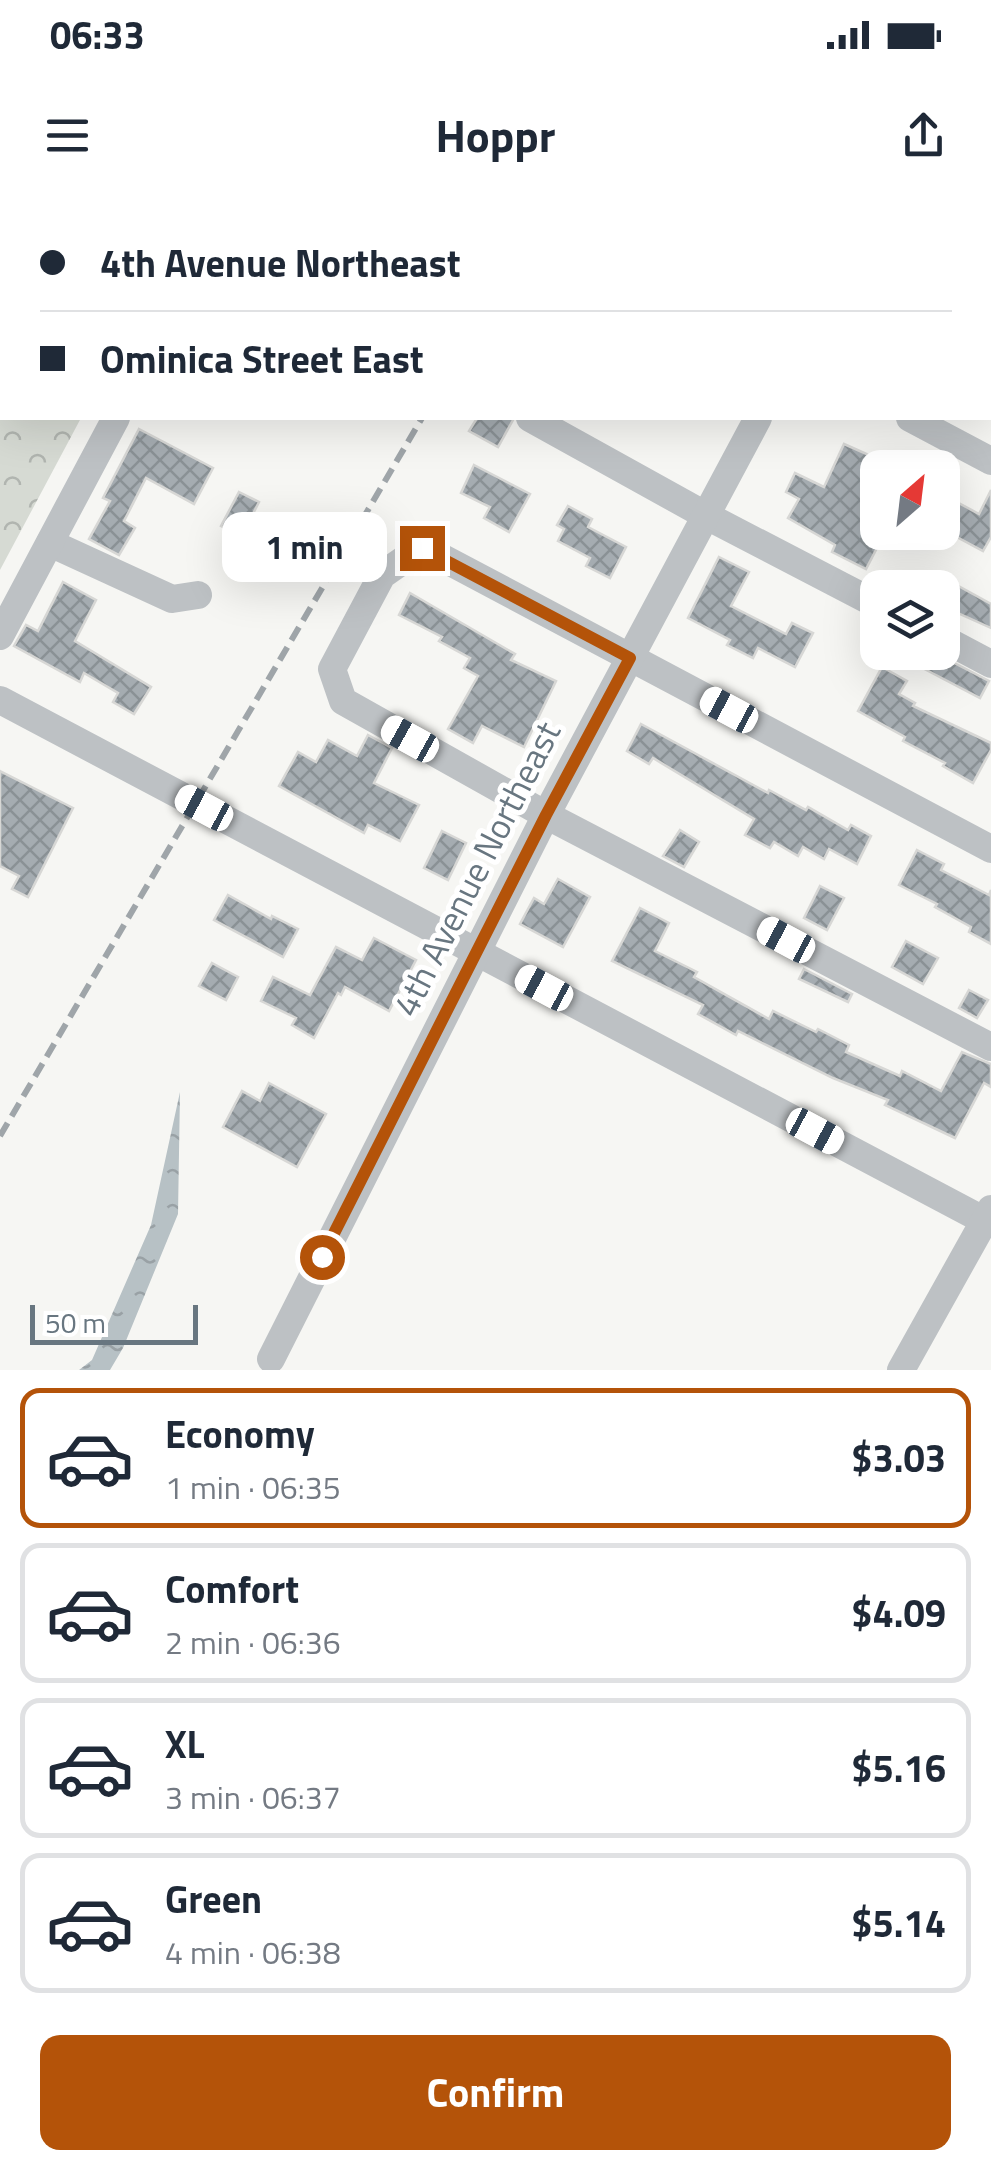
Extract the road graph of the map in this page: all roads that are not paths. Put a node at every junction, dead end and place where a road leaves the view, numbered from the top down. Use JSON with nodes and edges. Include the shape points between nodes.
{"nodes":[{"id":1,"x":115,"y":420,"type":"edge"},
{"id":2,"x":534,"y":420,"type":"edge"},
{"id":3,"x":757,"y":420,"type":"edge"},
{"id":4,"x":914,"y":420,"type":"edge"},
{"id":5,"x":991,"y":461,"type":"edge"},
{"id":6,"x":706,"y":515,"type":"junction"},
{"id":7,"x":50,"y":544,"type":"junction"},
{"id":8,"x":198,"y":595,"type":"dead end"},
{"id":9,"x":860,"y":595,"type":"edge"},
{"id":10,"x":0,"y":636,"type":"edge"},
{"id":11,"x":960,"y":648,"type":"edge"},
{"id":12,"x":630,"y":658,"type":"junction"},
{"id":13,"x":991,"y":664,"type":"edge"},
{"id":14,"x":0,"y":700,"type":"edge"},
{"id":15,"x":546,"y":815,"type":"junction"},
{"id":16,"x":991,"y":849,"type":"edge"},
{"id":17,"x":476,"y":952,"type":"junction"},
{"id":18,"x":991,"y":1047,"type":"edge"},
{"id":19,"x":989,"y":1218,"type":"edge"},
{"id":20,"x":271,"y":1359,"type":"dead end"},
{"id":21,"x":901,"y":1370,"type":"edge"}],
"edges":[{"from":1,"to":7,"type":"street"},
{"from":2,"to":6,"type":"street"},
{"from":3,"to":6,"type":"street","name":"4th Avenue Northeast"},
{"from":4,"to":5,"type":"street"},
{"from":6,"to":9,"type":"street"},
{"from":6,"to":12,"type":"street","name":"4th Avenue Northeast"},
{"from":7,"to":8,"type":"street","via":[[172,599]]},
{"from":7,"to":10,"type":"street"},
{"from":11,"to":13,"type":"street"},
{"from":12,"to":15,"type":"street","name":"4th Avenue Northeast"},
{"from":12,"to":15,"type":"street","via":[[422,548],[382,575],[332,669],[343,701]]},
{"from":12,"to":16,"type":"street"},
{"from":14,"to":17,"type":"street"},
{"from":15,"to":17,"type":"street","name":"4th Avenue Northeast"},
{"from":15,"to":18,"type":"street"},
{"from":17,"to":19,"type":"street"},
{"from":17,"to":20,"type":"street","name":"4th Avenue Northeast"},
{"from":19,"to":21,"type":"street"}]}
